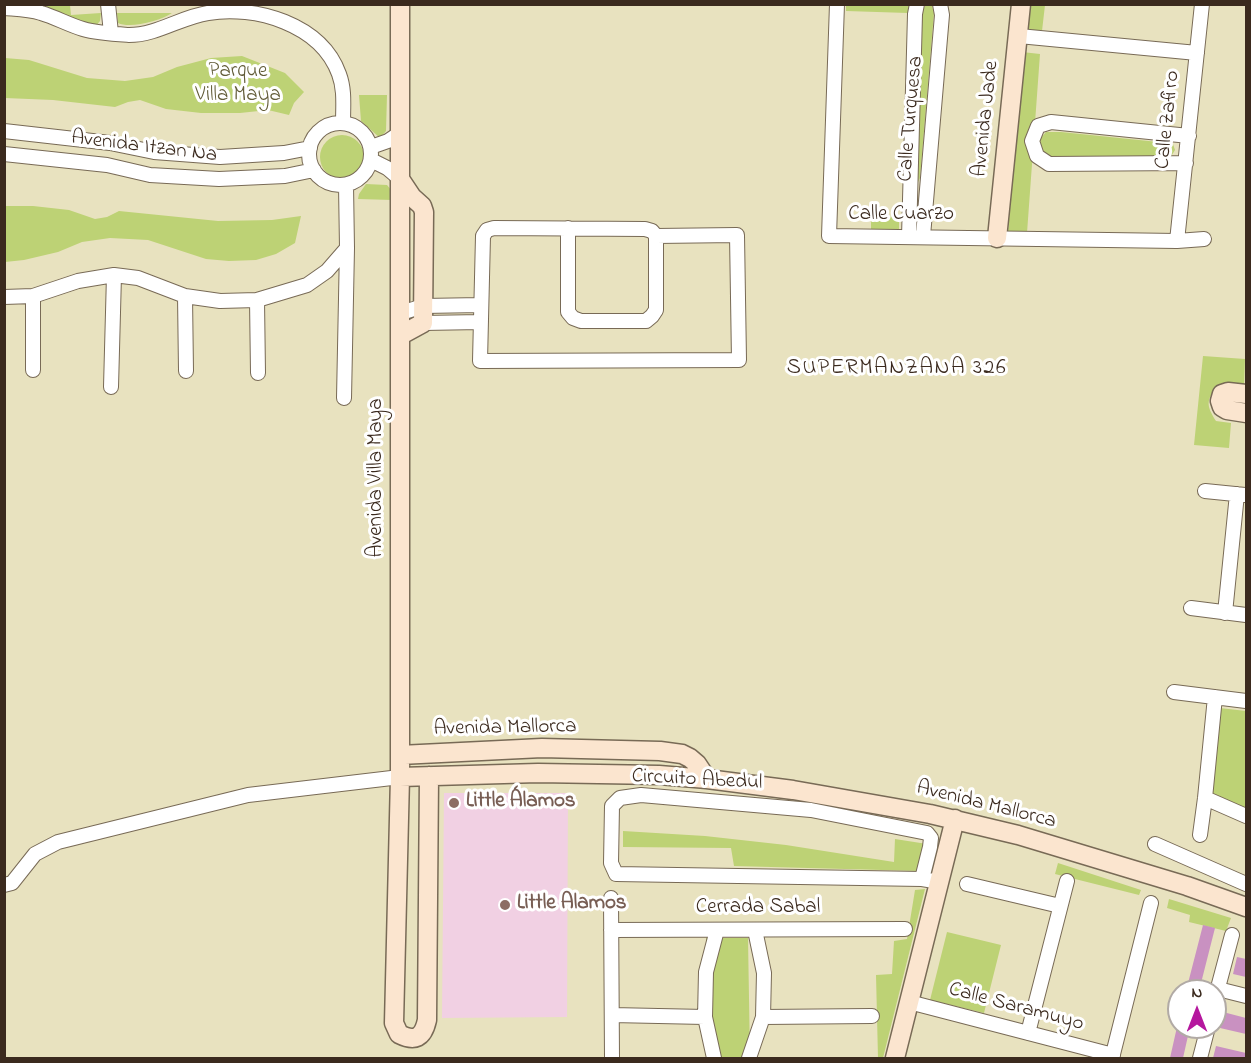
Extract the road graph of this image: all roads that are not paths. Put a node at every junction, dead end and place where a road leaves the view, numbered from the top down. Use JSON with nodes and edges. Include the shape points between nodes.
{"nodes":[{"id":1,"x":108,"y":4,"type":"edge"},
{"id":2,"x":400,"y":4,"type":"edge"},
{"id":3,"x":837,"y":4,"type":"edge"},
{"id":4,"x":917,"y":4,"type":"edge"},
{"id":5,"x":940,"y":4,"type":"edge"},
{"id":6,"x":1022,"y":4,"type":"edge"},
{"id":7,"x":1202,"y":4,"type":"edge"},
{"id":8,"x":4,"y":8,"type":"edge"},
{"id":9,"x":40,"y":8,"type":"edge"},
{"id":10,"x":262,"y":10,"type":"edge"},
{"id":11,"x":190,"y":11,"type":"edge"},
{"id":12,"x":111,"y":33,"type":"junction"},
{"id":13,"x":1019,"y":36,"type":"junction"},
{"id":14,"x":1197,"y":53,"type":"junction"},
{"id":15,"x":343,"y":123,"type":"junction"},
{"id":16,"x":4,"y":131,"type":"edge"},
{"id":17,"x":400,"y":133,"type":"junction"},
{"id":18,"x":1189,"y":135,"type":"junction"},
{"id":19,"x":110,"y":143,"type":"junction"},
{"id":20,"x":310,"y":148,"type":"junction"},
{"id":21,"x":371,"y":153,"type":"junction"},
{"id":22,"x":4,"y":154,"type":"edge"},
{"id":23,"x":1186,"y":163,"type":"junction"},
{"id":24,"x":106,"y":165,"type":"junction"},
{"id":25,"x":314,"y":170,"type":"junction"},
{"id":26,"x":400,"y":179,"type":"junction"},
{"id":27,"x":346,"y":185,"type":"junction"},
{"id":28,"x":568,"y":228,"type":"junction"},
{"id":29,"x":656,"y":236,"type":"junction"},
{"id":30,"x":923,"y":236,"type":"junction"},
{"id":31,"x":909,"y":237,"type":"junction"},
{"id":32,"x":997,"y":238,"type":"junction"},
{"id":33,"x":1203,"y":239,"type":"dead end"},
{"id":34,"x":1177,"y":241,"type":"junction"},
{"id":35,"x":347,"y":248,"type":"junction"},
{"id":36,"x":114,"y":275,"type":"junction"},
{"id":37,"x":33,"y":296,"type":"junction"},
{"id":38,"x":184,"y":296,"type":"junction"},
{"id":39,"x":4,"y":297,"type":"edge"},
{"id":40,"x":257,"y":300,"type":"junction"},
{"id":41,"x":482,"y":305,"type":"junction"},
{"id":42,"x":401,"y":313,"type":"junction"},
{"id":43,"x":423,"y":314,"type":"junction"},
{"id":44,"x":481,"y":322,"type":"junction"},
{"id":45,"x":401,"y":335,"type":"junction"},
{"id":46,"x":33,"y":370,"type":"dead end"},
{"id":47,"x":186,"y":371,"type":"dead end"},
{"id":48,"x":258,"y":372,"type":"dead end"},
{"id":49,"x":111,"y":387,"type":"dead end"},
{"id":50,"x":1246,"y":394,"type":"edge"},
{"id":51,"x":344,"y":398,"type":"dead end"},
{"id":52,"x":1246,"y":413,"type":"edge"},
{"id":53,"x":1205,"y":491,"type":"dead end"},
{"id":54,"x":1242,"y":495,"type":"edge"},
{"id":55,"x":1191,"y":608,"type":"dead end"},
{"id":56,"x":1225,"y":613,"type":"junction"},
{"id":57,"x":1246,"y":615,"type":"edge"},
{"id":58,"x":1174,"y":692,"type":"dead end"},
{"id":59,"x":1215,"y":697,"type":"junction"},
{"id":60,"x":1246,"y":700,"type":"edge"},
{"id":61,"x":400,"y":754,"type":"junction"},
{"id":62,"x":429,"y":776,"type":"junction"},
{"id":63,"x":400,"y":777,"type":"junction"},
{"id":64,"x":707,"y":779,"type":"junction"},
{"id":65,"x":1205,"y":798,"type":"junction"},
{"id":66,"x":1246,"y":816,"type":"edge"},
{"id":67,"x":955,"y":819,"type":"junction"},
{"id":68,"x":1200,"y":835,"type":"dead end"},
{"id":69,"x":1155,"y":844,"type":"dead end"},
{"id":70,"x":931,"y":881,"type":"junction"},
{"id":71,"x":1067,"y":881,"type":"dead end"},
{"id":72,"x":967,"y":884,"type":"dead end"},
{"id":73,"x":1246,"y":884,"type":"edge"},
{"id":74,"x":4,"y":885,"type":"edge"},
{"id":75,"x":611,"y":898,"type":"dead end"},
{"id":76,"x":1151,"y":903,"type":"dead end"},
{"id":77,"x":1060,"y":906,"type":"junction"},
{"id":78,"x":1246,"y":906,"type":"edge"},
{"id":79,"x":904,"y":929,"type":"dead end"},
{"id":80,"x":611,"y":930,"type":"junction"},
{"id":81,"x":717,"y":930,"type":"junction"},
{"id":82,"x":755,"y":930,"type":"junction"},
{"id":83,"x":1232,"y":935,"type":"dead end"},
{"id":84,"x":1220,"y":979,"type":"edge"},
{"id":85,"x":1227,"y":995,"type":"edge"},
{"id":86,"x":1246,"y":996,"type":"edge"},
{"id":87,"x":909,"y":1002,"type":"junction"},
{"id":88,"x":612,"y":1015,"type":"junction"},
{"id":89,"x":872,"y":1016,"type":"dead end"},
{"id":90,"x":705,"y":1017,"type":"junction"},
{"id":91,"x":763,"y":1017,"type":"junction"},
{"id":92,"x":1028,"y":1033,"type":"junction"},
{"id":93,"x":1205,"y":1039,"type":"edge"},
{"id":94,"x":1113,"y":1057,"type":"edge"},
{"id":95,"x":612,"y":1059,"type":"edge"},
{"id":96,"x":714,"y":1059,"type":"edge"},
{"id":97,"x":749,"y":1059,"type":"edge"},
{"id":98,"x":895,"y":1059,"type":"edge"},
{"id":99,"x":1200,"y":1059,"type":"edge"}],
"edges":[{"from":1,"to":12,"type":"street"},
{"from":2,"to":17,"type":"main road","name":"Avenida Villa Maya"},
{"from":3,"to":31,"type":"street","name":"Calle Cuarzo","via":[[829,236]]},
{"from":4,"to":31,"type":"street","name":"Calle Turquesa"},
{"from":5,"to":30,"type":"street","name":"Calle Turquesa"},
{"from":6,"to":13,"type":"main road","name":"Avenida Jade"},
{"from":7,"to":14,"type":"street","name":"Calle Zafiro"},
{"from":8,"to":9,"type":"street"},
{"from":9,"to":12,"type":"street","via":[[85,30]]},
{"from":10,"to":11,"type":"street"},
{"from":10,"to":15,"type":"street","via":[[305,33],[328,54],[344,91]]},
{"from":11,"to":12,"type":"street","via":[[157,30],[132,35]]},
{"from":13,"to":14,"type":"street"},
{"from":13,"to":32,"type":"main road","name":"Avenida Jade"},
{"from":14,"to":18,"type":"street","name":"Calle Zafiro"},
{"from":15,"to":20,"type":"street","via":[[318,132]]},
{"from":15,"to":21,"type":"street","via":[[360,130]]},
{"from":16,"to":19,"type":"street","name":"Avenida Itzan Na"},
{"from":17,"to":21,"type":"street"},
{"from":17,"to":26,"type":"main road","name":"Avenida Villa Maya"},
{"from":18,"to":23,"type":"street","name":"Calle Zafiro"},
{"from":18,"to":23,"type":"street","via":[[1051,122],[1038,126],[1032,141],[1037,156],[1049,164]]},
{"from":19,"to":20,"type":"street","name":"Avenida Itzan Na","via":[[154,152],[220,157]]},
{"from":19,"to":24,"type":"street"},
{"from":20,"to":25,"type":"street"},
{"from":21,"to":26,"type":"street"},
{"from":21,"to":27,"type":"street","via":[[363,176]]},
{"from":22,"to":24,"type":"street","name":"Avenida Itzan Na"},
{"from":23,"to":34,"type":"street","name":"Calle Zafiro"},
{"from":24,"to":25,"type":"street","name":"Avenida Itzan Na","via":[[150,175],[219,179],[285,176]]},
{"from":25,"to":27,"type":"street","via":[[327,182]]},
{"from":26,"to":42,"type":"main road","name":"Avenida Villa Maya"},
{"from":26,"to":43,"type":"main road","via":[[424,212]]},
{"from":27,"to":35,"type":"street"},
{"from":28,"to":29,"type":"street","via":[[645,229]]},
{"from":28,"to":29,"type":"street","via":[[568,312],[581,321],[646,321],[652,316],[656,310]]},
{"from":28,"to":41,"type":"street","via":[[487,230],[483,236]]},
{"from":29,"to":44,"type":"street","via":[[737,235],[739,360],[480,361]]},
{"from":30,"to":31,"type":"street","name":"Calle Cuarzo"},
{"from":30,"to":32,"type":"street","name":"Calle Cuarzo"},
{"from":32,"to":34,"type":"street","name":"Calle Cuarzo"},
{"from":33,"to":34,"type":"street","name":"Calle Cuarzo"},
{"from":35,"to":40,"type":"street","via":[[327,271],[307,285]]},
{"from":35,"to":51,"type":"street"},
{"from":36,"to":37,"type":"street","via":[[78,280]]},
{"from":36,"to":38,"type":"street","via":[[138,278]]},
{"from":36,"to":49,"type":"street"},
{"from":37,"to":39,"type":"street"},
{"from":37,"to":46,"type":"street"},
{"from":38,"to":40,"type":"street","via":[[220,301]]},
{"from":38,"to":47,"type":"street"},
{"from":40,"to":48,"type":"street"},
{"from":41,"to":43,"type":"street"},
{"from":41,"to":44,"type":"street"},
{"from":42,"to":43,"type":"street"},
{"from":42,"to":45,"type":"main road","name":"Avenida Villa Maya"},
{"from":43,"to":44,"type":"street"},
{"from":43,"to":45,"type":"main road"},
{"from":45,"to":61,"type":"main road","name":"Avenida Villa Maya"},
{"from":50,"to":52,"type":"main road","via":[[1228,392],[1222,394],[1220,401],[1227,410]]},
{"from":53,"to":54,"type":"street"},
{"from":54,"to":56,"type":"street"},
{"from":55,"to":56,"type":"street"},
{"from":56,"to":57,"type":"street"},
{"from":58,"to":59,"type":"street"},
{"from":59,"to":60,"type":"street"},
{"from":59,"to":65,"type":"street"},
{"from":61,"to":63,"type":"main road","name":"Avenida Villa Maya"},
{"from":61,"to":64,"type":"main road","name":"Avenida Mallorca","via":[[542,748],[660,751],[690,758]]},
{"from":62,"to":63,"type":"main road","name":"Avenida Mallorca"},
{"from":62,"to":63,"type":"main road","name":"Avenida Villa Maya","via":[[427,1020],[425,1031],[408,1038],[399,1034],[394,1023]]},
{"from":62,"to":64,"type":"main road","name":"Avenida Mallorca","via":[[538,773]]},
{"from":63,"to":74,"type":"street","via":[[248,795],[58,842],[35,854],[12,883]]},
{"from":64,"to":67,"type":"main road","name":"Avenida Mallorca"},
{"from":65,"to":66,"type":"street"},
{"from":65,"to":68,"type":"street"},
{"from":67,"to":70,"type":"main road"},
{"from":67,"to":78,"type":"main road","name":"Avenida Mallorca"},
{"from":69,"to":73,"type":"street"},
{"from":70,"to":70,"type":"street","name":"Circuito Abedul","via":[[616,874],[611,863],[612,806],[620,798],[641,795],[810,810],[927,833],[931,838]]},
{"from":70,"to":87,"type":"main road"},
{"from":71,"to":77,"type":"street"},
{"from":72,"to":77,"type":"street"},
{"from":75,"to":80,"type":"street"},
{"from":76,"to":94,"type":"street","name":"Calle Saramuyo"},
{"from":77,"to":92,"type":"street"},
{"from":79,"to":82,"type":"street","name":"Cerrada Sabal"},
{"from":80,"to":81,"type":"street","name":"Cerrada Sabal"},
{"from":80,"to":88,"type":"street"},
{"from":81,"to":82,"type":"street","name":"Cerrada Sabal"},
{"from":81,"to":90,"type":"street","via":[[706,972]]},
{"from":82,"to":91,"type":"street","via":[[764,973]]},
{"from":83,"to":84,"type":"street"},
{"from":85,"to":86,"type":"street"},
{"from":87,"to":92,"type":"street","name":"Calle Saramuyo"},
{"from":87,"to":98,"type":"main road"},
{"from":88,"to":90,"type":"street"},
{"from":88,"to":95,"type":"street"},
{"from":89,"to":91,"type":"street"},
{"from":90,"to":96,"type":"street"},
{"from":91,"to":97,"type":"street"},
{"from":92,"to":94,"type":"street","name":"Calle Saramuyo"},
{"from":93,"to":99,"type":"street"}]}
